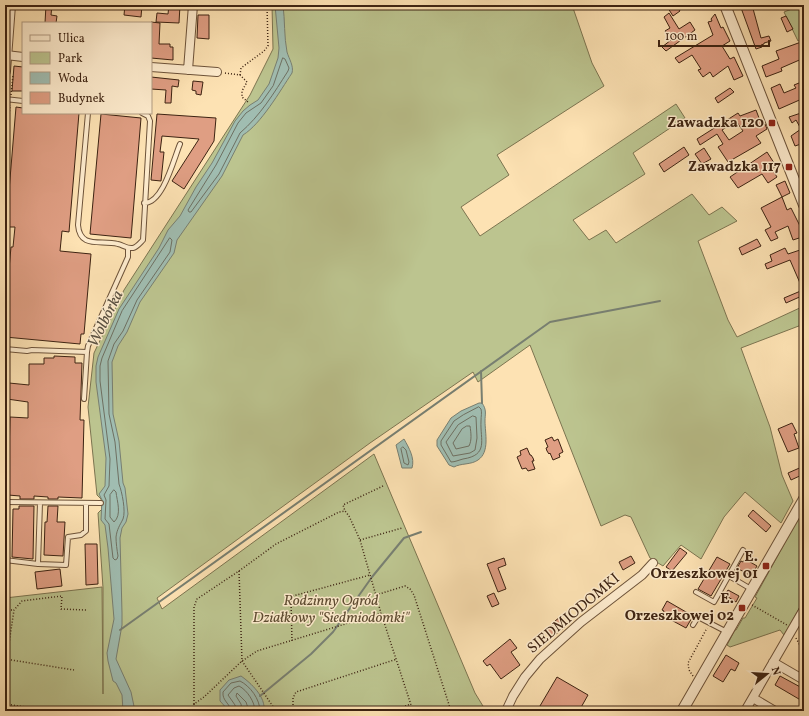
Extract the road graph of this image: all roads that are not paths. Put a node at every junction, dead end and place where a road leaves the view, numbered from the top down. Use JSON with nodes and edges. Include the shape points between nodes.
{"nodes":[{"id":1,"x":10,"y":5,"type":"edge"},
{"id":2,"x":193,"y":5,"type":"edge"},
{"id":3,"x":725,"y":5,"type":"edge"},
{"id":4,"x":10,"y":56,"type":"junction"},
{"id":5,"x":22,"y":57,"type":"edge"},
{"id":6,"x":152,"y":67,"type":"edge"},
{"id":7,"x":188,"y":70,"type":"junction"},
{"id":8,"x":5,"y":71,"type":"edge"},
{"id":9,"x":217,"y":72,"type":"road end"},
{"id":10,"x":5,"y":99,"type":"edge"},
{"id":11,"x":22,"y":101,"type":"edge"},
{"id":12,"x":88,"y":114,"type":"edge"},
{"id":13,"x":144,"y":114,"type":"edge"},
{"id":14,"x":180,"y":144,"type":"dead end"},
{"id":15,"x":144,"y":203,"type":"junction"},
{"id":16,"x":804,"y":205,"type":"edge"},
{"id":17,"x":128,"y":248,"type":"junction"},
{"id":18,"x":5,"y":349,"type":"edge"},
{"id":19,"x":87,"y":352,"type":"junction"},
{"id":20,"x":84,"y":399,"type":"dead end"},
{"id":21,"x":804,"y":499,"type":"edge"},
{"id":22,"x":5,"y":502,"type":"edge"},
{"id":23,"x":40,"y":503,"type":"junction"},
{"id":24,"x":101,"y":503,"type":"dead end"},
{"id":25,"x":86,"y":504,"type":"junction"},
{"id":26,"x":743,"y":550,"type":"dead end"},
{"id":27,"x":5,"y":560,"type":"edge"},
{"id":28,"x":653,"y":563,"type":"dead end"},
{"id":29,"x":38,"y":564,"type":"junction"},
{"id":30,"x":729,"y":576,"type":"junction"},
{"id":31,"x":752,"y":590,"type":"junction"},
{"id":32,"x":696,"y":592,"type":"dead end"},
{"id":33,"x":803,"y":612,"type":"edge"},
{"id":34,"x":693,"y":625,"type":"dead end"},
{"id":35,"x":727,"y":633,"type":"junction"},
{"id":36,"x":774,"y":662,"type":"junction"},
{"id":37,"x":804,"y":680,"type":"edge"},
{"id":38,"x":753,"y":698,"type":"junction"},
{"id":39,"x":506,"y":711,"type":"edge"},
{"id":40,"x":682,"y":711,"type":"edge"},
{"id":41,"x":745,"y":711,"type":"edge"},
{"id":42,"x":775,"y":711,"type":"edge"}],
"edges":[{"from":1,"to":4,"type":"street"},
{"from":2,"to":7,"type":"street"},
{"from":3,"to":16,"type":"street"},
{"from":4,"to":5,"type":"street"},
{"from":4,"to":8,"type":"street"},
{"from":6,"to":7,"type":"street"},
{"from":7,"to":9,"type":"street"},
{"from":10,"to":11,"type":"lane"},
{"from":12,"to":17,"type":"lane","via":[[78,232],[90,242],[118,244]]},
{"from":13,"to":15,"type":"lane","via":[[150,121]]},
{"from":14,"to":15,"type":"lane","via":[[165,185],[154,201]]},
{"from":15,"to":17,"type":"lane","via":[[143,240],[139,245]]},
{"from":17,"to":19,"type":"lane","via":[[128,257]]},
{"from":18,"to":19,"type":"lane","via":[[27,352]]},
{"from":19,"to":20,"type":"lane"},
{"from":21,"to":31,"type":"street"},
{"from":22,"to":23,"type":"lane"},
{"from":23,"to":25,"type":"lane"},
{"from":23,"to":29,"type":"lane"},
{"from":24,"to":25,"type":"lane"},
{"from":25,"to":29,"type":"lane","via":[[86,531],[81,535],[68,537],[66,565]]},
{"from":26,"to":30,"type":"lane"},
{"from":27,"to":29,"type":"lane"},
{"from":28,"to":39,"type":"street","name":"SIEDMIODOMKI","via":[[642,575],[540,659],[525,677]]},
{"from":30,"to":31,"type":"lane"},
{"from":30,"to":32,"type":"lane","via":[[714,602]]},
{"from":31,"to":35,"type":"street"},
{"from":33,"to":36,"type":"street"},
{"from":34,"to":35,"type":"lane","via":[[698,617]]},
{"from":35,"to":40,"type":"street"},
{"from":36,"to":37,"type":"street"},
{"from":36,"to":38,"type":"street"},
{"from":38,"to":41,"type":"street"},
{"from":38,"to":42,"type":"street"}]}
